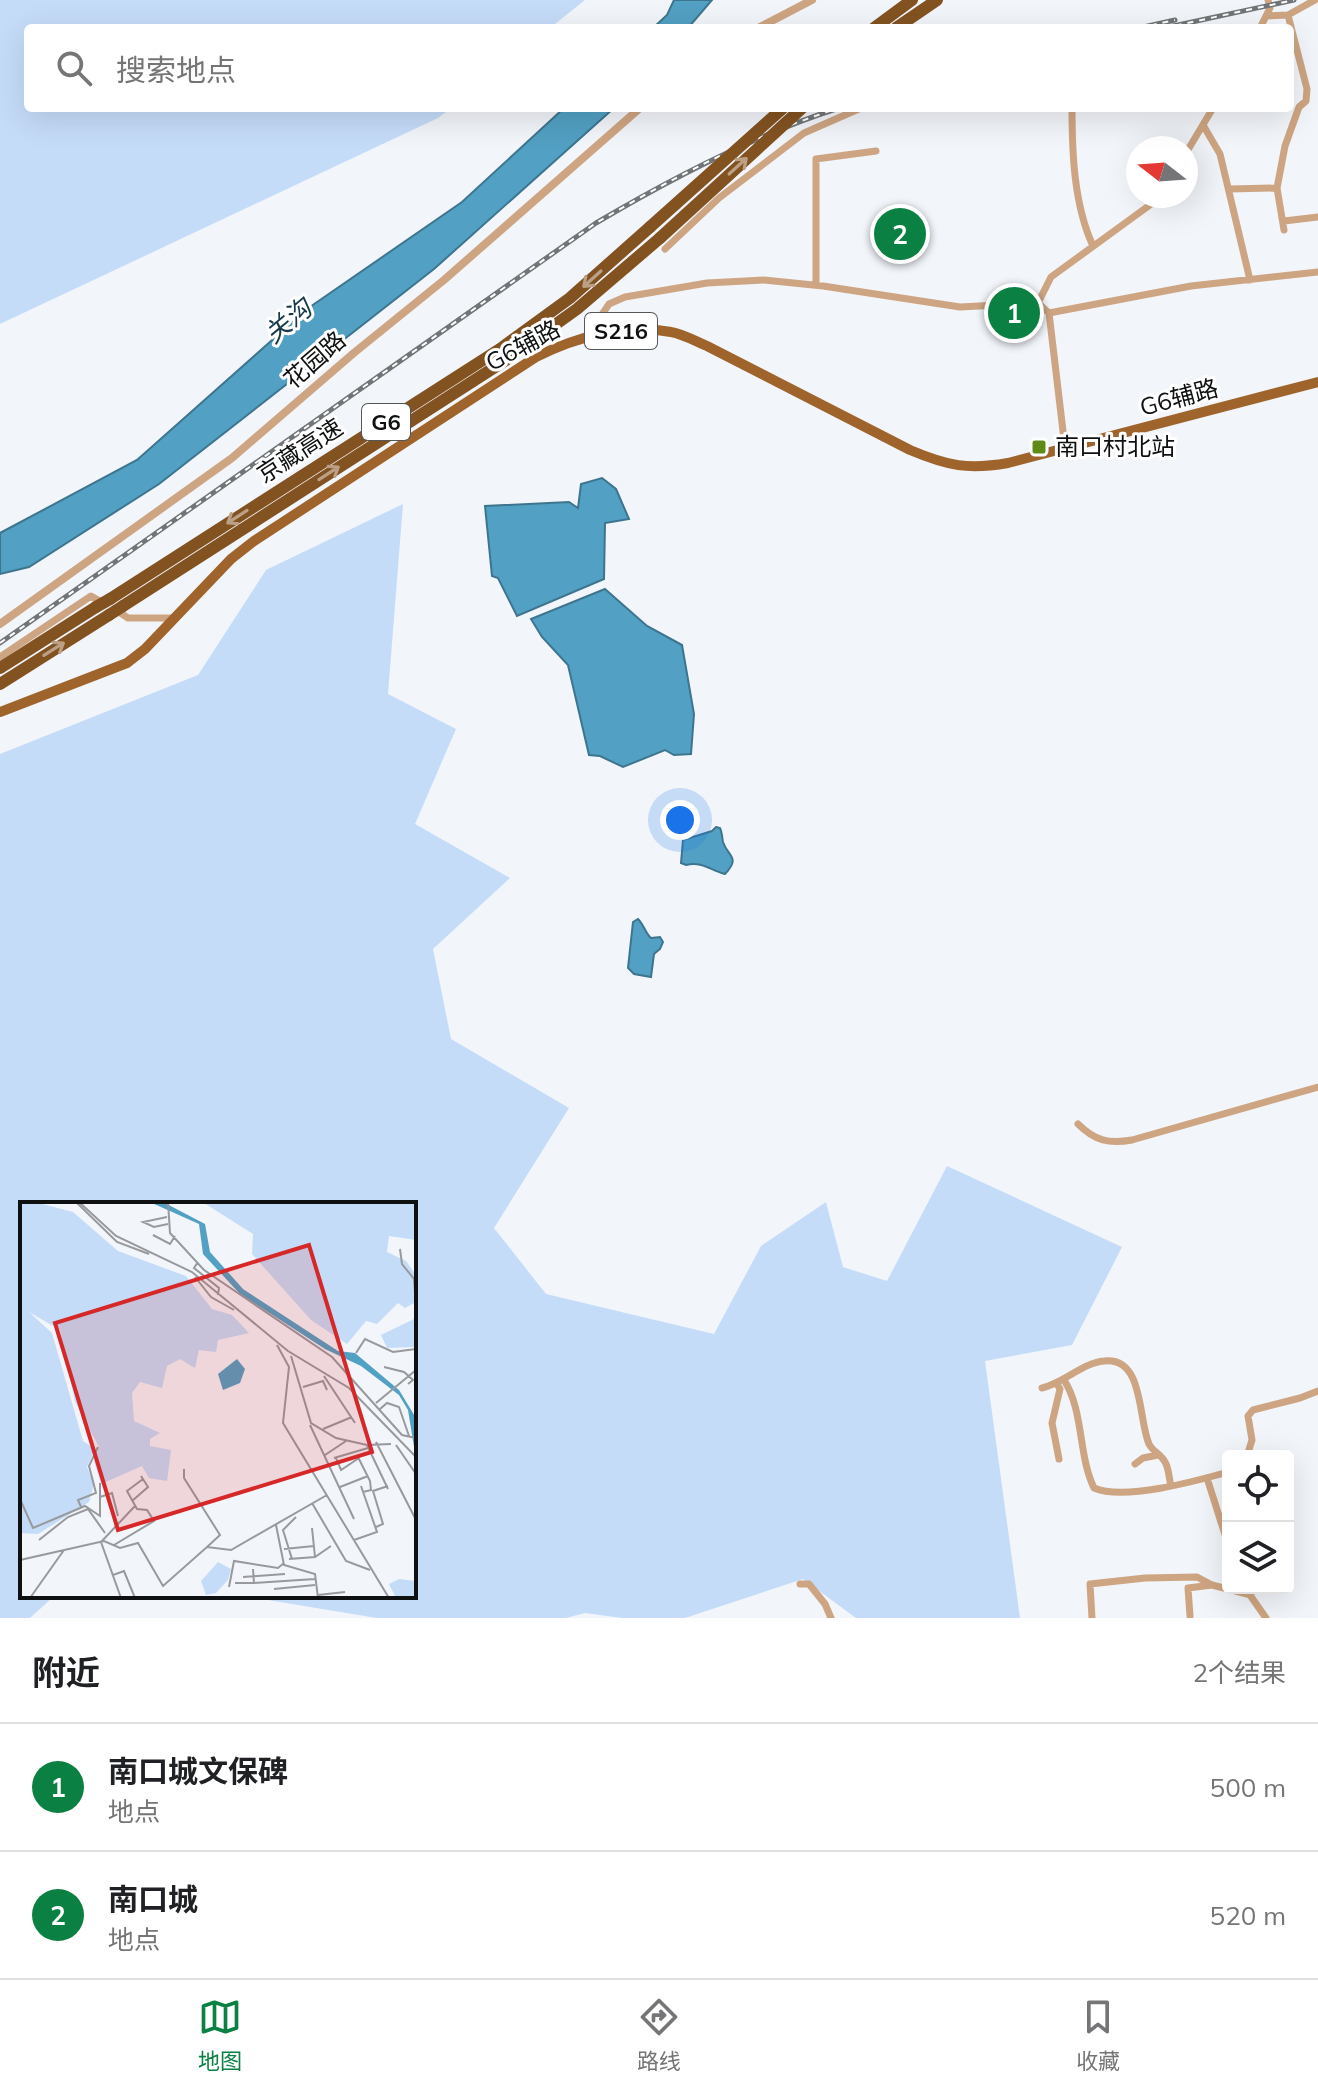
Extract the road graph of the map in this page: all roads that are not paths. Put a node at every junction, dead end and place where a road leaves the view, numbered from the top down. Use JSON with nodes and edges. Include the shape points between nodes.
{"nodes":[{"id":1,"x":812,"y":0,"type":"edge"},
{"id":2,"x":912,"y":0,"type":"edge"},
{"id":3,"x":937,"y":0,"type":"edge"},
{"id":4,"x":1268,"y":0,"type":"edge"},
{"id":5,"x":1315,"y":0,"type":"edge"},
{"id":6,"x":1288,"y":15,"type":"junction"},
{"id":7,"x":1267,"y":16,"type":"junction"},
{"id":8,"x":766,"y":24,"type":"edge"},
{"id":9,"x":879,"y":24,"type":"edge"},
{"id":10,"x":902,"y":24,"type":"edge"},
{"id":11,"x":1262,"y":24,"type":"edge"},
{"id":12,"x":1290,"y":24,"type":"edge"},
{"id":13,"x":1294,"y":38,"type":"edge"},
{"id":14,"x":1318,"y":87,"type":"edge"},
{"id":15,"x":1307,"y":89,"type":"junction"},
{"id":16,"x":635,"y":112,"type":"edge"},
{"id":17,"x":779,"y":112,"type":"edge"},
{"id":18,"x":798,"y":112,"type":"edge"},
{"id":19,"x":852,"y":112,"type":"edge"},
{"id":20,"x":1072,"y":112,"type":"edge"},
{"id":21,"x":1211,"y":112,"type":"edge"},
{"id":22,"x":1203,"y":125,"type":"junction"},
{"id":23,"x":1196,"y":136,"type":"edge"},
{"id":24,"x":876,"y":151,"type":"dead end"},
{"id":25,"x":1277,"y":188,"type":"junction"},
{"id":26,"x":1229,"y":189,"type":"junction"},
{"id":27,"x":1146,"y":208,"type":"edge"},
{"id":28,"x":1318,"y":217,"type":"edge"},
{"id":29,"x":662,"y":243,"type":"junction"},
{"id":30,"x":1093,"y":246,"type":"junction"},
{"id":31,"x":1318,"y":272,"type":"edge"},
{"id":32,"x":1250,"y":280,"type":"junction"},
{"id":33,"x":816,"y":285,"type":"junction"},
{"id":34,"x":1038,"y":303,"type":"junction"},
{"id":35,"x":1049,"y":313,"type":"junction"},
{"id":36,"x":593,"y":336,"type":"junction"},
{"id":37,"x":1318,"y":382,"type":"edge"},
{"id":38,"x":1065,"y":448,"type":"junction"},
{"id":39,"x":175,"y":618,"type":"junction"},
{"id":40,"x":0,"y":624,"type":"edge"},
{"id":41,"x":0,"y":657,"type":"edge"},
{"id":42,"x":0,"y":668,"type":"edge"},
{"id":43,"x":0,"y":684,"type":"edge"},
{"id":44,"x":0,"y":712,"type":"edge"},
{"id":45,"x":1318,"y":1087,"type":"edge"},
{"id":46,"x":1078,"y":1124,"type":"dead end"},
{"id":47,"x":1060,"y":1382,"type":"junction"},
{"id":48,"x":1042,"y":1388,"type":"dead end"},
{"id":49,"x":1318,"y":1391,"type":"edge"},
{"id":50,"x":1249,"y":1450,"type":"edge"},
{"id":51,"x":1160,"y":1455,"type":"junction"},
{"id":52,"x":1059,"y":1459,"type":"dead end"},
{"id":53,"x":1135,"y":1464,"type":"dead end"},
{"id":54,"x":1222,"y":1474,"type":"edge"},
{"id":55,"x":1207,"y":1478,"type":"junction"},
{"id":56,"x":1171,"y":1486,"type":"junction"},
{"id":57,"x":1222,"y":1525,"type":"edge"},
{"id":58,"x":800,"y":1584,"type":"dead end"},
{"id":59,"x":1212,"y":1585,"type":"junction"},
{"id":60,"x":1222,"y":1587,"type":"edge"},
{"id":61,"x":1250,"y":1594,"type":"edge"},
{"id":62,"x":1190,"y":1616,"type":"edge"},
{"id":63,"x":831,"y":1618,"type":"edge"},
{"id":64,"x":1092,"y":1618,"type":"edge"},
{"id":65,"x":1266,"y":1618,"type":"edge"}],
"edges":[{"from":1,"to":8,"type":"street"},
{"from":2,"to":9,"type":"highway"},
{"from":3,"to":10,"type":"highway"},
{"from":4,"to":7,"type":"street"},
{"from":5,"to":6,"type":"street"},
{"from":6,"to":7,"type":"street"},
{"from":6,"to":12,"type":"street"},
{"from":7,"to":11,"type":"street"},
{"from":13,"to":15,"type":"street"},
{"from":14,"to":15,"type":"street"},
{"from":15,"to":25,"type":"street","via":[[1285,146]]},
{"from":16,"to":40,"type":"street","name":"花园路","via":[[232,458]]},
{"from":17,"to":42,"type":"highway","name":"京藏高速","number":"G6","one_way":true,"bridge":true,"via":[[570,298],[500,349]]},
{"from":29,"to":18,"type":"highway","one_way":true,"bridge":true},
{"from":19,"to":29,"type":"street","via":[[804,133]]},
{"from":20,"to":30,"type":"street","via":[[1072,153]]},
{"from":21,"to":22,"type":"street"},
{"from":22,"to":23,"type":"street"},
{"from":22,"to":26,"type":"street","via":[[1220,154]]},
{"from":24,"to":33,"type":"street","via":[[816,159]]},
{"from":25,"to":26,"type":"street"},
{"from":25,"to":28,"type":"street","via":[[1284,226]]},
{"from":26,"to":32,"type":"street"},
{"from":27,"to":30,"type":"street"},
{"from":43,"to":29,"type":"highway","one_way":true,"bridge":true,"via":[[506,360]]},
{"from":30,"to":34,"type":"street","via":[[1051,277]]},
{"from":31,"to":32,"type":"street"},
{"from":32,"to":35,"type":"street"},
{"from":33,"to":34,"type":"street","via":[[960,307]]},
{"from":33,"to":36,"type":"street","via":[[764,280],[707,283],[625,297],[609,304]]},
{"from":34,"to":35,"type":"street"},
{"from":35,"to":38,"type":"street"},
{"from":36,"to":38,"type":"main road","name":"G6辅路","number":"S216","via":[[675,332],[952,466],[986,467]]},
{"from":36,"to":39,"type":"main road","name":"G6辅路","number":"S216","via":[[536,357],[276,526],[231,559]]},
{"from":37,"to":38,"type":"main road","name":"G6辅路","number":"S216"},
{"from":39,"to":41,"type":"street","via":[[128,618],[91,596]]},
{"from":39,"to":44,"type":"main road","name":"G6辅路","number":"S216","via":[[127,663]]},
{"from":45,"to":46,"type":"street","via":[[1122,1142],[1091,1137]]},
{"from":47,"to":48,"type":"street"},
{"from":47,"to":51,"type":"street","via":[[1099,1361],[1122,1364],[1136,1383],[1148,1441]]},
{"from":47,"to":52,"type":"street","via":[[1052,1423]]},
{"from":47,"to":56,"type":"street","via":[[1071,1391],[1094,1488],[1127,1493]]},
{"from":49,"to":50,"type":"street","via":[[1253,1410],[1248,1416]]},
{"from":51,"to":53,"type":"street"},
{"from":51,"to":56,"type":"street"},
{"from":54,"to":55,"type":"street"},
{"from":55,"to":56,"type":"street"},
{"from":55,"to":57,"type":"street"},
{"from":58,"to":63,"type":"street","via":[[809,1584]]},
{"from":59,"to":60,"type":"street"},
{"from":59,"to":62,"type":"street","via":[[1188,1588]]},
{"from":59,"to":64,"type":"street","via":[[1197,1577],[1090,1584]]},
{"from":61,"to":65,"type":"street"}]}
